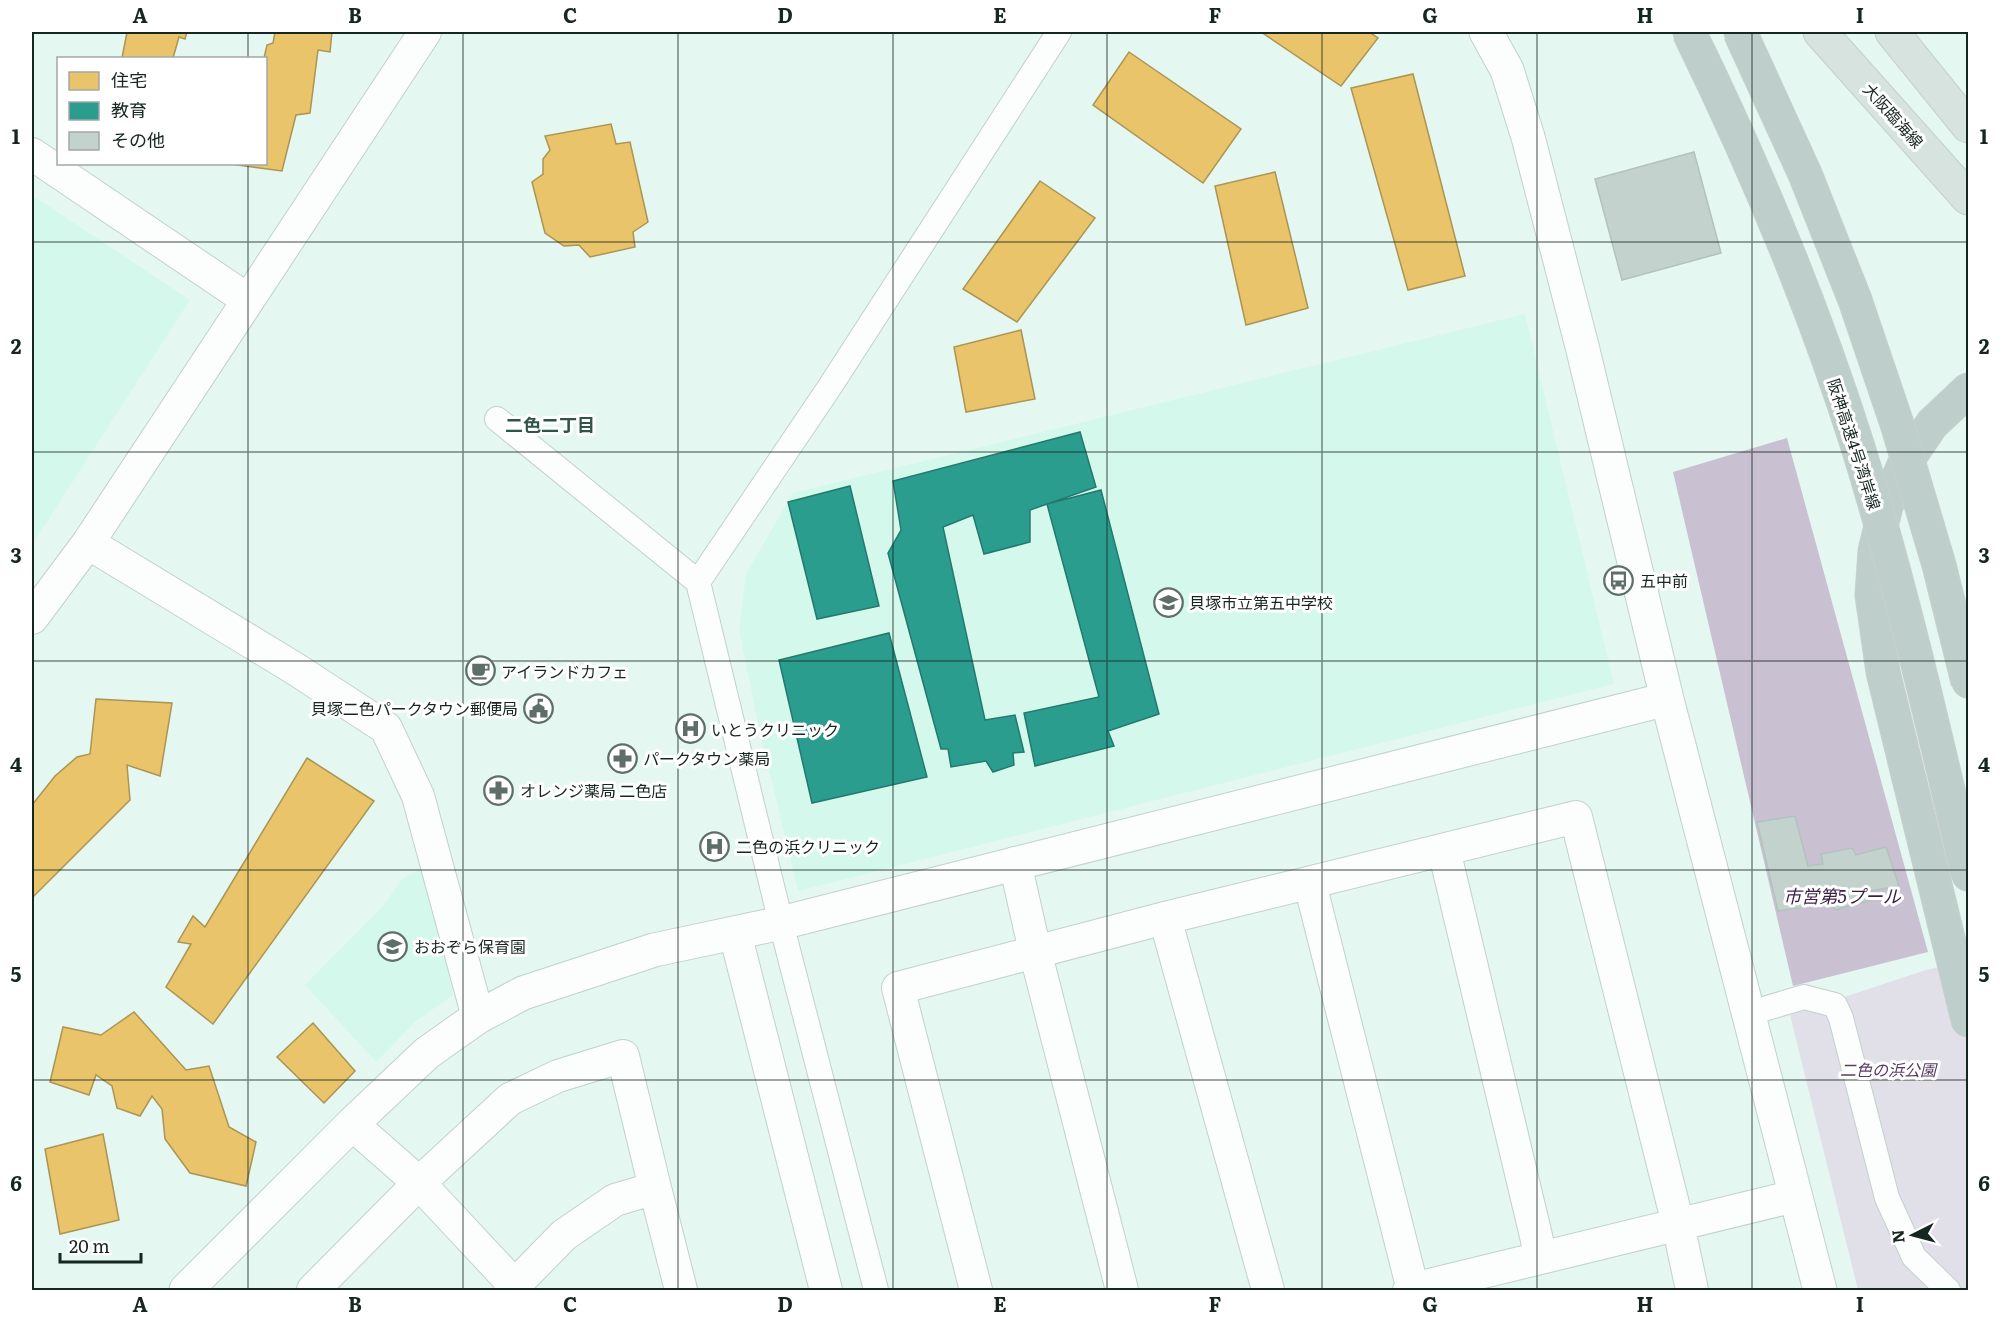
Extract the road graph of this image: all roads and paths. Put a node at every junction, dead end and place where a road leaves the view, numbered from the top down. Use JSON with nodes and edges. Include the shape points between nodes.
{"nodes":[{"id":1,"x":425,"y":32,"type":"edge"},
{"id":2,"x":1059,"y":32,"type":"edge"},
{"id":3,"x":1486,"y":32,"type":"edge"},
{"id":4,"x":1689,"y":32,"type":"edge"},
{"id":5,"x":1740,"y":32,"type":"edge"},
{"id":6,"x":1821,"y":32,"type":"edge"},
{"id":7,"x":1892,"y":32,"type":"edge"},
{"id":8,"x":1968,"y":126,"type":"edge"},
{"id":9,"x":32,"y":154,"type":"edge"},
{"id":10,"x":1968,"y":198,"type":"edge"},
{"id":11,"x":248,"y":300,"type":"junction"},
{"id":12,"x":1968,"y":390,"type":"edge"},
{"id":13,"x":497,"y":419,"type":"dead end"},
{"id":14,"x":88,"y":543,"type":"junction"},
{"id":15,"x":698,"y":582,"type":"junction"},
{"id":16,"x":32,"y":618,"type":"edge"},
{"id":17,"x":1968,"y":682,"type":"edge"},
{"id":18,"x":1667,"y":699,"type":"junction"},
{"id":19,"x":1444,"y":850,"type":"junction"},
{"id":20,"x":1015,"y":863,"type":"junction"},
{"id":21,"x":1968,"y":875,"type":"edge"},
{"id":22,"x":1310,"y":884,"type":"junction"},
{"id":23,"x":1165,"y":918,"type":"junction"},
{"id":24,"x":781,"y":922,"type":"junction"},
{"id":25,"x":735,"y":933,"type":"junction"},
{"id":26,"x":1035,"y":951,"type":"junction"},
{"id":27,"x":1747,"y":1014,"type":"junction"},
{"id":28,"x":478,"y":1017,"type":"junction"},
{"id":29,"x":1968,"y":1020,"type":"edge"},
{"id":30,"x":352,"y":1124,"type":"junction"},
{"id":31,"x":419,"y":1183,"type":"junction"},
{"id":32,"x":654,"y":1188,"type":"junction"},
{"id":33,"x":1795,"y":1196,"type":"junction"},
{"id":34,"x":1678,"y":1224,"type":"junction"},
{"id":35,"x":1541,"y":1257,"type":"junction"},
{"id":36,"x":515,"y":1289,"type":"edge"},
{"id":37,"x":186,"y":1290,"type":"edge"},
{"id":38,"x":313,"y":1290,"type":"edge"},
{"id":39,"x":681,"y":1290,"type":"edge"},
{"id":40,"x":826,"y":1290,"type":"edge"},
{"id":41,"x":876,"y":1290,"type":"edge"},
{"id":42,"x":976,"y":1290,"type":"edge"},
{"id":43,"x":1122,"y":1290,"type":"edge"},
{"id":44,"x":1268,"y":1290,"type":"edge"},
{"id":45,"x":1411,"y":1290,"type":"edge"},
{"id":46,"x":1692,"y":1290,"type":"edge"},
{"id":47,"x":1820,"y":1290,"type":"edge"},
{"id":48,"x":1948,"y":1290,"type":"edge"}],
"edges":[{"from":1,"to":11,"type":"street"},
{"from":2,"to":15,"type":"street","via":[[829,388]]},
{"from":3,"to":18,"type":"street","via":[[1507,70],[1528,137]]},
{"from":4,"to":21,"type":"highway","name":"阪神高速4号湾岸線","bridge":true,"via":[[1764,195],[1811,312],[1856,442],[1895,572]]},
{"from":5,"to":17,"type":"highway","bridge":true,"via":[[1805,174],[1855,300],[1939,565]]},
{"from":6,"to":10,"type":"main road","name":"大阪臨海線"},
{"from":7,"to":8,"type":"main road"},
{"from":9,"to":11,"type":"street"},
{"from":11,"to":14,"type":"street"},
{"from":12,"to":29,"type":"highway","via":[[1932,424],[1904,465],[1886,506],[1875,551],[1872,595],[1883,672]]},
{"from":13,"to":15,"type":"street"},
{"from":14,"to":16,"type":"street"},
{"from":14,"to":28,"type":"street","via":[[386,728],[418,796]]},
{"from":15,"to":24,"type":"street"},
{"from":18,"to":20,"type":"street"},
{"from":18,"to":27,"type":"street"},
{"from":19,"to":22,"type":"street"},
{"from":19,"to":34,"type":"street","via":[[1576,817]]},
{"from":19,"to":35,"type":"street"},
{"from":20,"to":24,"type":"street"},
{"from":20,"to":26,"type":"street"},
{"from":22,"to":23,"type":"street"},
{"from":22,"to":45,"type":"street"},
{"from":23,"to":26,"type":"street"},
{"from":23,"to":44,"type":"street"},
{"from":24,"to":25,"type":"street"},
{"from":24,"to":41,"type":"street"},
{"from":25,"to":28,"type":"street","via":[[654,950],[523,993]]},
{"from":25,"to":40,"type":"street"},
{"from":26,"to":42,"type":"street","via":[[898,987]]},
{"from":26,"to":43,"type":"street"},
{"from":27,"to":33,"type":"street"},
{"from":27,"to":48,"type":"street","via":[[1804,997],[1835,1005],[1887,1198],[1914,1257]]},
{"from":28,"to":30,"type":"street","via":[[427,1053]]},
{"from":30,"to":31,"type":"street"},
{"from":30,"to":37,"type":"street"},
{"from":31,"to":32,"type":"street","via":[[510,1099],[558,1076],[623,1056]]},
{"from":31,"to":36,"type":"street"},
{"from":31,"to":38,"type":"street"},
{"from":32,"to":36,"type":"street","via":[[615,1200],[564,1235]]},
{"from":32,"to":39,"type":"street"},
{"from":33,"to":34,"type":"street"},
{"from":33,"to":47,"type":"street"},
{"from":34,"to":35,"type":"street"},
{"from":34,"to":46,"type":"street"},
{"from":35,"to":45,"type":"street"}]}
